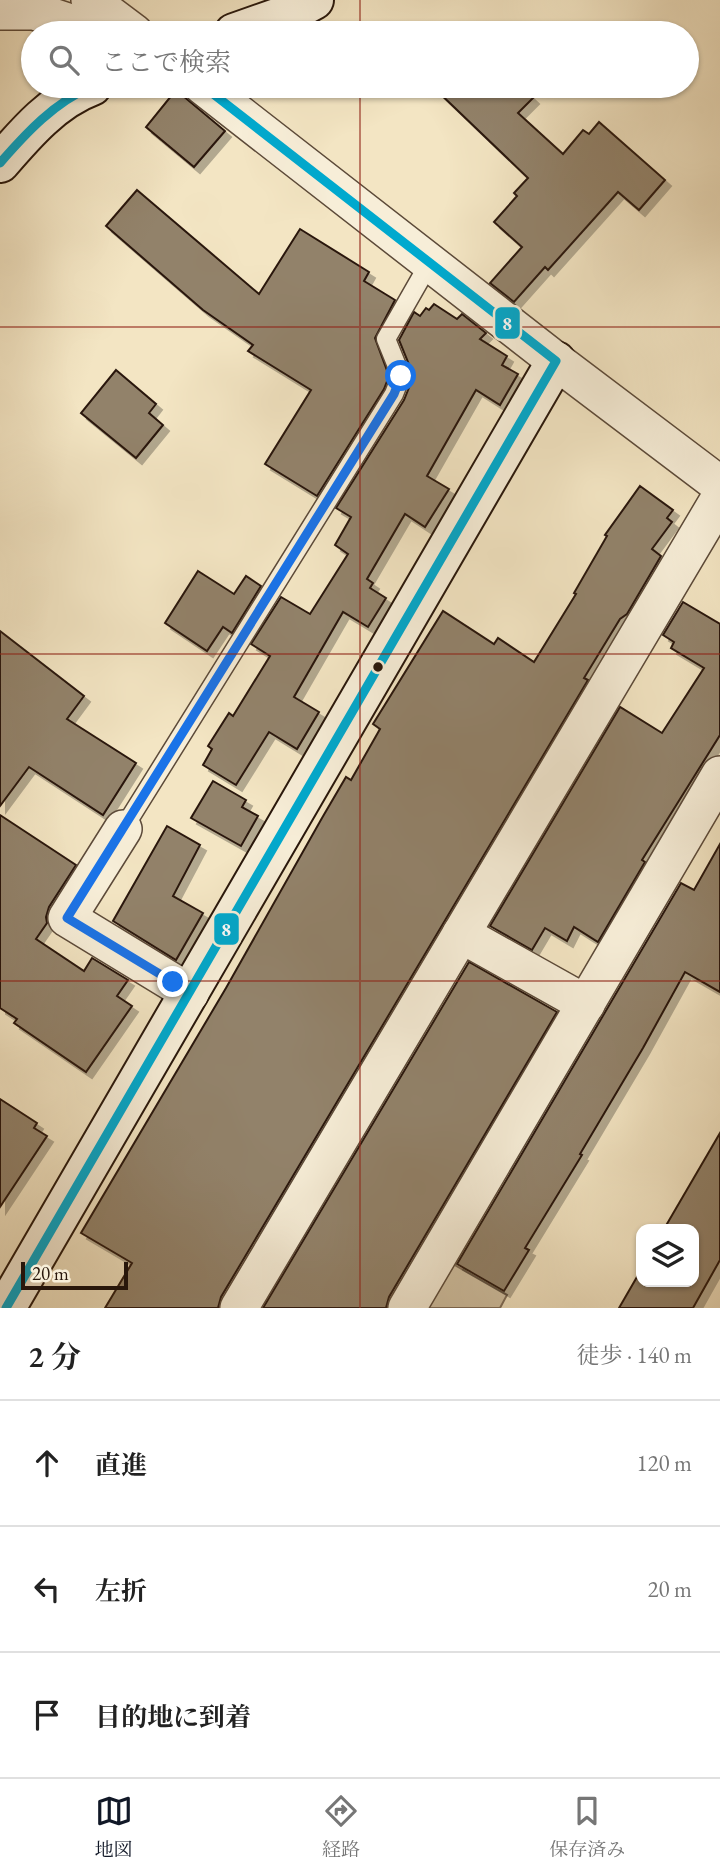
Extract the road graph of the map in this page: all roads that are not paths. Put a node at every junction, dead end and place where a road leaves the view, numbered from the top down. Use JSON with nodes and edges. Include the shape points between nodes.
{"nodes":[{"id":1,"x":90,"y":0,"type":"edge"},
{"id":2,"x":314,"y":0,"type":"edge"},
{"id":3,"x":0,"y":12,"type":"edge"},
{"id":4,"x":64,"y":21,"type":"edge"},
{"id":5,"x":118,"y":21,"type":"edge"},
{"id":6,"x":268,"y":21,"type":"edge"},
{"id":7,"x":70,"y":98,"type":"edge"},
{"id":8,"x":218,"y":98,"type":"edge"},
{"id":9,"x":0,"y":163,"type":"edge"},
{"id":10,"x":430,"y":262,"type":"junction"},
{"id":11,"x":556,"y":361,"type":"junction"},
{"id":12,"x":720,"y":485,"type":"edge"},
{"id":13,"x":720,"y":498,"type":"edge"},
{"id":14,"x":720,"y":775,"type":"edge"},
{"id":15,"x":123,"y":829,"type":"joint"},
{"id":16,"x":461,"y":934,"type":"junction"},
{"id":17,"x":190,"y":993,"type":"junction"},
{"id":18,"x":586,"y":1004,"type":"junction"},
{"id":19,"x":6,"y":1308,"type":"edge"},
{"id":20,"x":239,"y":1308,"type":"edge"},
{"id":21,"x":407,"y":1308,"type":"edge"}],
"edges":[{"from":1,"to":5,"type":"street"},
{"from":2,"to":6,"type":"street"},
{"from":3,"to":4,"type":"street","via":[[34,11]]},
{"from":7,"to":9,"type":"street","via":[[22,137]]},
{"from":8,"to":10,"type":"street"},
{"from":10,"to":11,"type":"street"},
{"from":10,"to":15,"type":"lane","via":[[386,339],[401,376],[394,394]]},
{"from":11,"to":12,"type":"street"},
{"from":11,"to":17,"type":"street"},
{"from":13,"to":16,"type":"street"},
{"from":14,"to":18,"type":"street"},
{"from":15,"to":17,"type":"street","via":[[67,918]]},
{"from":16,"to":18,"type":"street"},
{"from":16,"to":20,"type":"street"},
{"from":17,"to":19,"type":"street"},
{"from":18,"to":21,"type":"street"}]}
